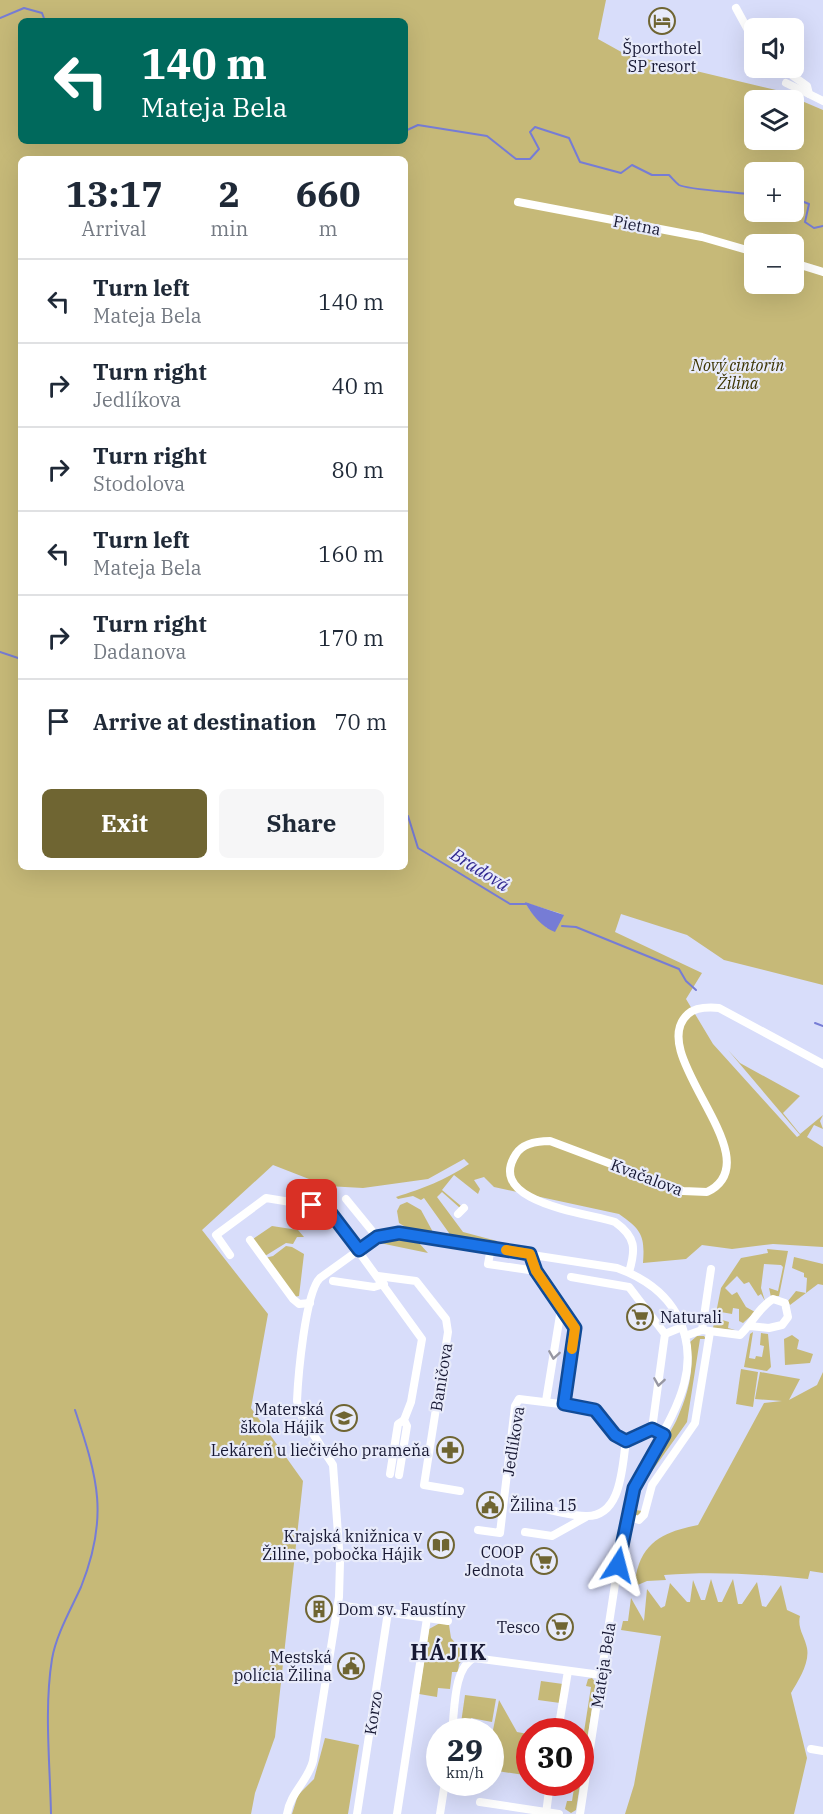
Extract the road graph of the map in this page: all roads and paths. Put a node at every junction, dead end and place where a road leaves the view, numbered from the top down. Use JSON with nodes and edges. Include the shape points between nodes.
{"nodes":[{"id":1,"x":736,"y":8,"type":"dead end"},
{"id":2,"x":744,"y":23,"type":"edge"},
{"id":3,"x":796,"y":78,"type":"edge"},
{"id":4,"x":786,"y":83,"type":"dead end"},
{"id":5,"x":809,"y":94,"type":"junction"},
{"id":6,"x":823,"y":101,"type":"edge"},
{"id":7,"x":518,"y":202,"type":"dead end"},
{"id":8,"x":744,"y":249,"type":"edge"},
{"id":9,"x":804,"y":266,"type":"edge"},
{"id":10,"x":823,"y":272,"type":"edge"},
{"id":11,"x":823,"y":1064,"type":"edge"},
{"id":12,"x":316,"y":1194,"type":"dead end"},
{"id":13,"x":346,"y":1199,"type":"dead end"},
{"id":14,"x":327,"y":1208,"type":"junction"},
{"id":15,"x":377,"y":1237,"type":"junction"},
{"id":16,"x":250,"y":1240,"type":"dead end"},
{"id":17,"x":490,"y":1248,"type":"junction"},
{"id":18,"x":359,"y":1250,"type":"junction"},
{"id":19,"x":530,"y":1254,"type":"junction"},
{"id":20,"x":230,"y":1255,"type":"dead end"},
{"id":21,"x":587,"y":1263,"type":"junction"},
{"id":22,"x":711,"y":1269,"type":"dead end"},
{"id":23,"x":536,"y":1271,"type":"junction"},
{"id":24,"x":629,"y":1272,"type":"junction"},
{"id":25,"x":571,"y":1277,"type":"dead end"},
{"id":26,"x":381,"y":1280,"type":"junction"},
{"id":27,"x":585,"y":1280,"type":"junction"},
{"id":28,"x":333,"y":1281,"type":"dead end"},
{"id":29,"x":309,"y":1308,"type":"junction"},
{"id":30,"x":561,"y":1309,"type":"junction"},
{"id":31,"x":750,"y":1326,"type":"junction"},
{"id":32,"x":706,"y":1331,"type":"junction"},
{"id":33,"x":684,"y":1332,"type":"junction"},
{"id":34,"x":665,"y":1334,"type":"junction"},
{"id":35,"x":546,"y":1401,"type":"junction"},
{"id":36,"x":564,"y":1404,"type":"junction"},
{"id":37,"x":652,"y":1429,"type":"junction"},
{"id":38,"x":664,"y":1435,"type":"junction"},
{"id":39,"x":626,"y":1441,"type":"junction"},
{"id":40,"x":394,"y":1474,"type":"dead end"},
{"id":41,"x":460,"y":1491,"type":"dead end"},
{"id":42,"x":549,"y":1510,"type":"dead end"},
{"id":43,"x":586,"y":1516,"type":"junction"},
{"id":44,"x":626,"y":1516,"type":"junction"},
{"id":45,"x":478,"y":1530,"type":"dead end"},
{"id":46,"x":525,"y":1532,"type":"dead end"},
{"id":47,"x":338,"y":1605,"type":"junction"},
{"id":48,"x":388,"y":1612,"type":"junction"},
{"id":49,"x":427,"y":1618,"type":"junction"},
{"id":50,"x":448,"y":1621,"type":"dead end"},
{"id":51,"x":568,"y":1671,"type":"junction"},
{"id":52,"x":601,"y":1676,"type":"junction"},
{"id":53,"x":454,"y":1718,"type":"edge"},
{"id":54,"x":560,"y":1718,"type":"edge"},
{"id":55,"x":811,"y":1749,"type":"dead end"},
{"id":56,"x":823,"y":1751,"type":"edge"},
{"id":57,"x":443,"y":1796,"type":"edge"},
{"id":58,"x":548,"y":1796,"type":"edge"},
{"id":59,"x":480,"y":1802,"type":"dead end"},
{"id":60,"x":546,"y":1813,"type":"edge"},
{"id":61,"x":287,"y":1814,"type":"edge"},
{"id":62,"x":357,"y":1814,"type":"edge"},
{"id":63,"x":397,"y":1814,"type":"edge"},
{"id":64,"x":440,"y":1814,"type":"edge"},
{"id":65,"x":559,"y":1814,"type":"edge"},
{"id":66,"x":580,"y":1814,"type":"edge"}],
"edges":[{"from":1,"to":2,"type":"street"},
{"from":3,"to":5,"type":"street","via":[[807,86]]},
{"from":4,"to":5,"type":"street"},
{"from":5,"to":6,"type":"street"},
{"from":7,"to":8,"type":"street","name":"Pietna","via":[[702,237]]},
{"from":9,"to":10,"type":"street"},
{"from":11,"to":24,"type":"street","name":"Kvačalova","via":[[718,1008],[702,1008],[687,1015],[679,1032],[681,1053],[727,1160],[720,1182],[707,1192],[683,1191],[550,1142],[531,1144],[518,1152],[512,1174],[515,1186],[524,1195],[537,1202],[615,1222],[626,1230],[634,1247]]},
{"from":12,"to":14,"type":"street","name":"Baničova"},
{"from":13,"to":15,"type":"street"},
{"from":14,"to":18,"type":"street","name":"Baničova"},
{"from":14,"to":20,"type":"street","via":[[266,1198],[216,1235]]},
{"from":15,"to":17,"type":"street","name":"Mateja Bela","via":[[399,1233]]},
{"from":15,"to":18,"type":"street"},
{"from":16,"to":29,"type":"street","via":[[293,1299]]},
{"from":17,"to":19,"type":"street","name":"Mateja Bela"},
{"from":17,"to":23,"type":"street","via":[[488,1264]]},
{"from":18,"to":26,"type":"street","name":"Baničova"},
{"from":18,"to":29,"type":"street","via":[[314,1285]]},
{"from":19,"to":21,"type":"street","name":"Mateja Bela"},
{"from":19,"to":23,"type":"street"},
{"from":21,"to":24,"type":"street","name":"Mateja Bela"},
{"from":21,"to":27,"type":"street"},
{"from":22,"to":32,"type":"street"},
{"from":23,"to":30,"type":"street"},
{"from":24,"to":33,"type":"street","name":"Mateja Bela","via":[[660,1293]]},
{"from":25,"to":27,"type":"street"},
{"from":26,"to":28,"type":"street","name":"Baničova","via":[[374,1287]]},
{"from":26,"to":40,"type":"street","name":"Baničova","via":[[422,1339]]},
{"from":26,"to":41,"type":"street","name":"Baničova","via":[[416,1281],[446,1319],[448,1332],[424,1485]]},
{"from":27,"to":34,"type":"street","via":[[632,1289]]},
{"from":29,"to":47,"type":"street","via":[[297,1401],[333,1465],[340,1562]]},
{"from":30,"to":35,"type":"street","one_way":true},
{"from":30,"to":36,"type":"street","via":[[575,1328]]},
{"from":31,"to":31,"type":"street","via":[[765,1304],[773,1299],[785,1303],[788,1317],[782,1325]]},
{"from":31,"to":32,"type":"street","via":[[735,1336]]},
{"from":32,"to":33,"type":"street"},
{"from":32,"to":44,"type":"street","via":[[695,1423],[651,1486],[645,1515],[639,1520]]},
{"from":33,"to":34,"type":"street"},
{"from":33,"to":38,"type":"street","name":"Mateja Bela","via":[[687,1375],[676,1413]]},
{"from":34,"to":37,"type":"street","one_way":true},
{"from":35,"to":36,"type":"street","name":"Jedlíkova"},
{"from":35,"to":45,"type":"street","name":"Jedlíkova","via":[[519,1399],[500,1533]]},
{"from":36,"to":39,"type":"street","name":"Jedlíkova","via":[[595,1410],[615,1435]]},
{"from":37,"to":38,"type":"street"},
{"from":37,"to":39,"type":"street"},
{"from":38,"to":44,"type":"street","name":"Mateja Bela","via":[[637,1481]]},
{"from":39,"to":43,"type":"street","via":[[615,1497],[601,1512]]},
{"from":42,"to":43,"type":"street"},
{"from":43,"to":46,"type":"street","via":[[552,1536]]},
{"from":44,"to":52,"type":"street","name":"Mateja Bela"},
{"from":47,"to":48,"type":"street"},
{"from":47,"to":61,"type":"street","via":[[314,1761],[292,1796]]},
{"from":48,"to":49,"type":"street"},
{"from":48,"to":62,"type":"street","name":"Korzo"},
{"from":49,"to":50,"type":"street"},
{"from":49,"to":63,"type":"street"},
{"from":51,"to":52,"type":"street"},
{"from":51,"to":53,"type":"street","via":[[481,1658],[468,1661],[461,1673]]},
{"from":51,"to":54,"type":"street"},
{"from":52,"to":66,"type":"street","name":"Mateja Bela"},
{"from":55,"to":56,"type":"street"},
{"from":57,"to":64,"type":"street"},
{"from":58,"to":60,"type":"street"},
{"from":59,"to":60,"type":"street"},
{"from":60,"to":65,"type":"street"}]}
